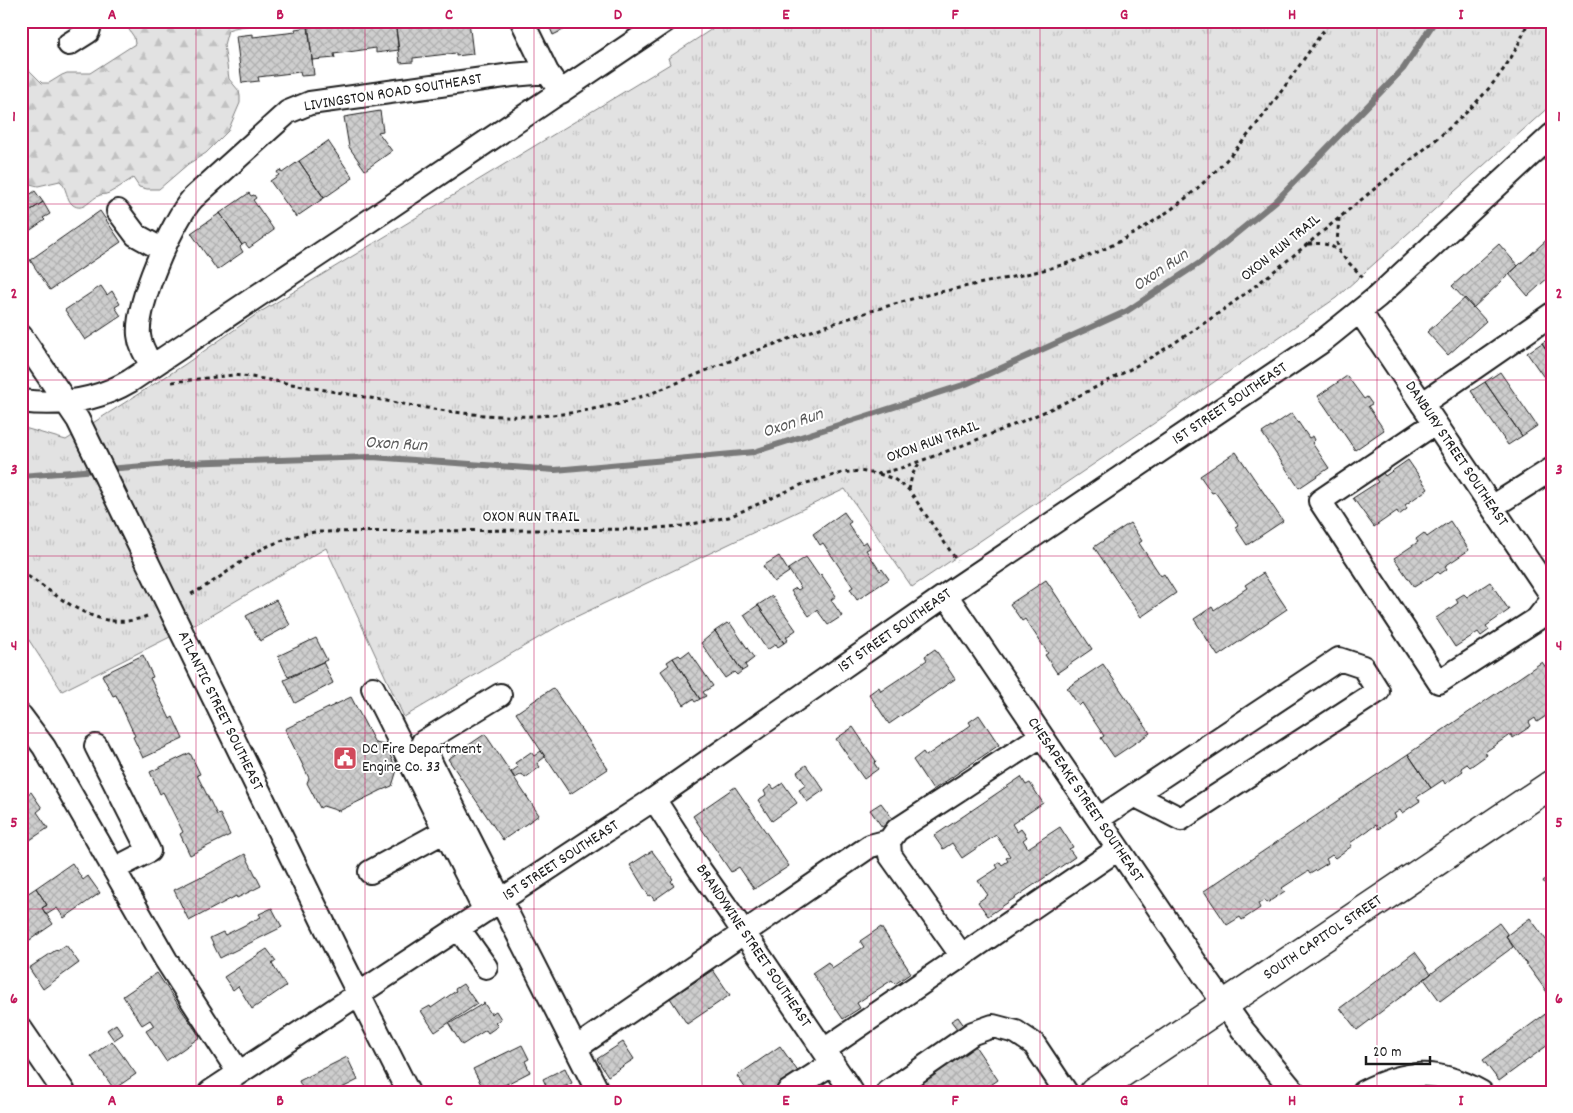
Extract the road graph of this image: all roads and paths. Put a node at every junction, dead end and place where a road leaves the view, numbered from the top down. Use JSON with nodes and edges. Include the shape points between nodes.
{"nodes":[{"id":1,"x":91,"y":21,"type":"edge"},
{"id":2,"x":522,"y":21,"type":"edge"},
{"id":3,"x":665,"y":21,"type":"edge"},
{"id":4,"x":1330,"y":21,"type":"edge"},
{"id":5,"x":1528,"y":21,"type":"edge"},
{"id":6,"x":70,"y":44,"type":"dead end"},
{"id":7,"x":547,"y":72,"type":"junction"},
{"id":8,"x":561,"y":92,"type":"junction"},
{"id":9,"x":1552,"y":135,"type":"edge"},
{"id":10,"x":118,"y":211,"type":"dead end"},
{"id":11,"x":1339,"y":218,"type":"junction"},
{"id":12,"x":1307,"y":244,"type":"junction"},
{"id":13,"x":163,"y":250,"type":"junction"},
{"id":14,"x":1340,"y":252,"type":"junction"},
{"id":15,"x":1363,"y":278,"type":"dead end"},
{"id":16,"x":1360,"y":312,"type":"junction"},
{"id":17,"x":1552,"y":314,"type":"edge"},
{"id":18,"x":21,"y":336,"type":"edge"},
{"id":19,"x":152,"y":366,"type":"junction"},
{"id":20,"x":172,"y":382,"type":"dead end"},
{"id":21,"x":21,"y":401,"type":"edge"},
{"id":22,"x":66,"y":403,"type":"junction"},
{"id":23,"x":1422,"y":404,"type":"junction"},
{"id":24,"x":1435,"y":423,"type":"junction"},
{"id":25,"x":920,"y":461,"type":"junction"},
{"id":26,"x":1552,"y":469,"type":"edge"},
{"id":27,"x":877,"y":474,"type":"junction"},
{"id":28,"x":909,"y":490,"type":"junction"},
{"id":29,"x":1492,"y":507,"type":"junction"},
{"id":30,"x":957,"y":561,"type":"dead end"},
{"id":31,"x":21,"y":572,"type":"edge"},
{"id":32,"x":191,"y":594,"type":"dead end"},
{"id":33,"x":946,"y":595,"type":"junction"},
{"id":34,"x":1552,"y":596,"type":"edge"},
{"id":35,"x":1552,"y":600,"type":"edge"},
{"id":36,"x":146,"y":616,"type":"dead end"},
{"id":37,"x":373,"y":688,"type":"dead end"},
{"id":38,"x":500,"y":695,"type":"dead end"},
{"id":39,"x":21,"y":716,"type":"edge"},
{"id":40,"x":1042,"y":736,"type":"junction"},
{"id":41,"x":96,"y":746,"type":"dead end"},
{"id":42,"x":1552,"y":784,"type":"edge"},
{"id":43,"x":1134,"y":795,"type":"junction"},
{"id":44,"x":654,"y":799,"type":"junction"},
{"id":45,"x":1098,"y":818,"type":"junction"},
{"id":46,"x":445,"y":831,"type":"junction"},
{"id":47,"x":889,"y":841,"type":"junction"},
{"id":48,"x":1118,"y":849,"type":"junction"},
{"id":49,"x":114,"y":869,"type":"junction"},
{"id":50,"x":370,"y":872,"type":"dead end"},
{"id":51,"x":493,"y":906,"type":"junction"},
{"id":52,"x":459,"y":928,"type":"junction"},
{"id":53,"x":745,"y":933,"type":"junction"},
{"id":54,"x":962,"y":956,"type":"junction"},
{"id":55,"x":486,"y":967,"type":"dead end"},
{"id":56,"x":358,"y":994,"type":"junction"},
{"id":57,"x":1225,"y":1005,"type":"junction"},
{"id":58,"x":21,"y":1029,"type":"edge"},
{"id":59,"x":576,"y":1048,"type":"junction"},
{"id":60,"x":828,"y":1057,"type":"junction"},
{"id":61,"x":239,"y":1073,"type":"junction"},
{"id":62,"x":64,"y":1092,"type":"edge"},
{"id":63,"x":210,"y":1092,"type":"edge"},
{"id":64,"x":408,"y":1092,"type":"edge"},
{"id":65,"x":598,"y":1092,"type":"edge"},
{"id":66,"x":788,"y":1092,"type":"edge"},
{"id":67,"x":852,"y":1092,"type":"edge"},
{"id":68,"x":888,"y":1092,"type":"edge"},
{"id":69,"x":1066,"y":1092,"type":"edge"},
{"id":70,"x":1094,"y":1092,"type":"edge"},
{"id":71,"x":1294,"y":1092,"type":"edge"},
{"id":72,"x":1363,"y":1092,"type":"edge"},
{"id":73,"x":1481,"y":1092,"type":"edge"}],
"edges":[{"from":1,"to":6,"type":"street","via":[[88,32]]},
{"from":2,"to":7,"type":"street"},
{"from":3,"to":8,"type":"street"},
{"from":4,"to":20,"type":"path","via":[[1263,118],[1223,164],[1183,201],[1139,231],[1060,265],[946,290],[869,312],[763,348],[630,400],[561,414],[484,416],[233,375]]},
{"from":5,"to":11,"type":"path","name":"OXON RUN TRAIL","via":[[1506,65],[1468,111]]},
{"from":7,"to":8,"type":"street"},
{"from":7,"to":13,"type":"street","name":"LIVINGSTON ROAD SOUTHEAST","via":[[310,103],[296,108],[280,118],[193,198]]},
{"from":8,"to":19,"type":"street"},
{"from":9,"to":16,"type":"street","name":"1ST STREET SOUTHEAST"},
{"from":10,"to":13,"type":"street","via":[[136,235]]},
{"from":11,"to":12,"type":"path","name":"OXON RUN TRAIL"},
{"from":11,"to":14,"type":"path","via":[[1337,243]]},
{"from":12,"to":14,"type":"path","via":[[1333,246]]},
{"from":12,"to":25,"type":"path","name":"OXON RUN TRAIL","via":[[1210,319],[1130,369],[1051,410]]},
{"from":13,"to":19,"type":"street","name":"LIVINGSTON ROAD SOUTHEAST","via":[[145,292],[138,334]]},
{"from":14,"to":15,"type":"path"},
{"from":16,"to":23,"type":"street","name":"DANBURY STREET SOUTHEAST"},
{"from":16,"to":33,"type":"street","name":"1ST STREET SOUTHEAST","via":[[1296,359]]},
{"from":17,"to":23,"type":"street"},
{"from":18,"to":22,"type":"street","name":"ATLANTIC STREET SOUTHEAST"},
{"from":19,"to":22,"type":"street","via":[[113,390]]},
{"from":21,"to":22,"type":"street"},
{"from":22,"to":56,"type":"street","name":"ATLANTIC STREET SOUTHEAST","via":[[131,527]]},
{"from":23,"to":24,"type":"street","name":"DANBURY STREET SOUTHEAST"},
{"from":24,"to":29,"type":"street","name":"DANBURY STREET SOUTHEAST"},
{"from":24,"to":35,"type":"street","via":[[1320,501],[1439,682],[1537,619]]},
{"from":25,"to":27,"type":"path","name":"OXON RUN TRAIL"},
{"from":25,"to":28,"type":"path","via":[[912,474]]},
{"from":26,"to":29,"type":"street"},
{"from":27,"to":28,"type":"path","via":[[894,479]]},
{"from":27,"to":32,"type":"path","name":"OXON RUN TRAIL","via":[[852,471],[837,474],[790,489],[741,513],[682,526],[307,533],[260,550]]},
{"from":28,"to":30,"type":"path"},
{"from":29,"to":34,"type":"street","name":"DANBURY STREET SOUTHEAST"},
{"from":31,"to":36,"type":"path","via":[[83,613],[129,622]]},
{"from":33,"to":40,"type":"street","name":"CHESAPEAKE STREET SOUTHEAST"},
{"from":33,"to":44,"type":"street","name":"1ST STREET SOUTHEAST"},
{"from":37,"to":46,"type":"street"},
{"from":38,"to":51,"type":"street","via":[[423,742]]},
{"from":39,"to":49,"type":"street","via":[[44,747]]},
{"from":40,"to":45,"type":"street","name":"CHESAPEAKE STREET SOUTHEAST"},
{"from":40,"to":47,"type":"street","via":[[897,830]]},
{"from":41,"to":49,"type":"street","via":[[149,851]]},
{"from":42,"to":57,"type":"main road","name":"SOUTH CAPITOL STREET"},
{"from":43,"to":43,"type":"street","via":[[1339,660],[1363,667],[1378,691],[1181,819]]},
{"from":43,"to":45,"type":"street"},
{"from":44,"to":51,"type":"street","name":"1ST STREET SOUTHEAST"},
{"from":44,"to":53,"type":"street","name":"BRANDYWINE STREET SOUTHEAST"},
{"from":45,"to":48,"type":"street","name":"CHESAPEAKE STREET SOUTHEAST"},
{"from":46,"to":50,"type":"street"},
{"from":46,"to":51,"type":"street"},
{"from":47,"to":53,"type":"street","via":[[870,846]]},
{"from":47,"to":54,"type":"street","via":[[890,855]]},
{"from":48,"to":54,"type":"street"},
{"from":48,"to":57,"type":"street","name":"CHESAPEAKE STREET SOUTHEAST"},
{"from":49,"to":61,"type":"street","via":[[166,960]]},
{"from":51,"to":52,"type":"street","name":"1ST STREET SOUTHEAST"},
{"from":51,"to":59,"type":"street"},
{"from":52,"to":55,"type":"street"},
{"from":52,"to":56,"type":"street","name":"1ST STREET SOUTHEAST"},
{"from":53,"to":59,"type":"street"},
{"from":53,"to":60,"type":"street","name":"BRANDYWINE STREET SOUTHEAST"},
{"from":54,"to":60,"type":"street"},
{"from":56,"to":61,"type":"street","name":"1ST STREET SOUTHEAST"},
{"from":56,"to":64,"type":"street","name":"ATLANTIC STREET SOUTHEAST"},
{"from":57,"to":70,"type":"main road","name":"SOUTH CAPITOL STREET"},
{"from":57,"to":71,"type":"street","name":"CHESAPEAKE STREET SOUTHEAST"},
{"from":58,"to":62,"type":"street"},
{"from":59,"to":65,"type":"street"},
{"from":60,"to":66,"type":"street"},
{"from":60,"to":67,"type":"street","name":"BRANDYWINE STREET SOUTHEAST"},
{"from":61,"to":63,"type":"street","name":"1ST STREET SOUTHEAST"},
{"from":68,"to":69,"type":"street","via":[[973,1033],[993,1026],[1016,1032],[1034,1044]]},
{"from":72,"to":73,"type":"street","via":[[1390,1079],[1419,1074],[1452,1078]]}]}
